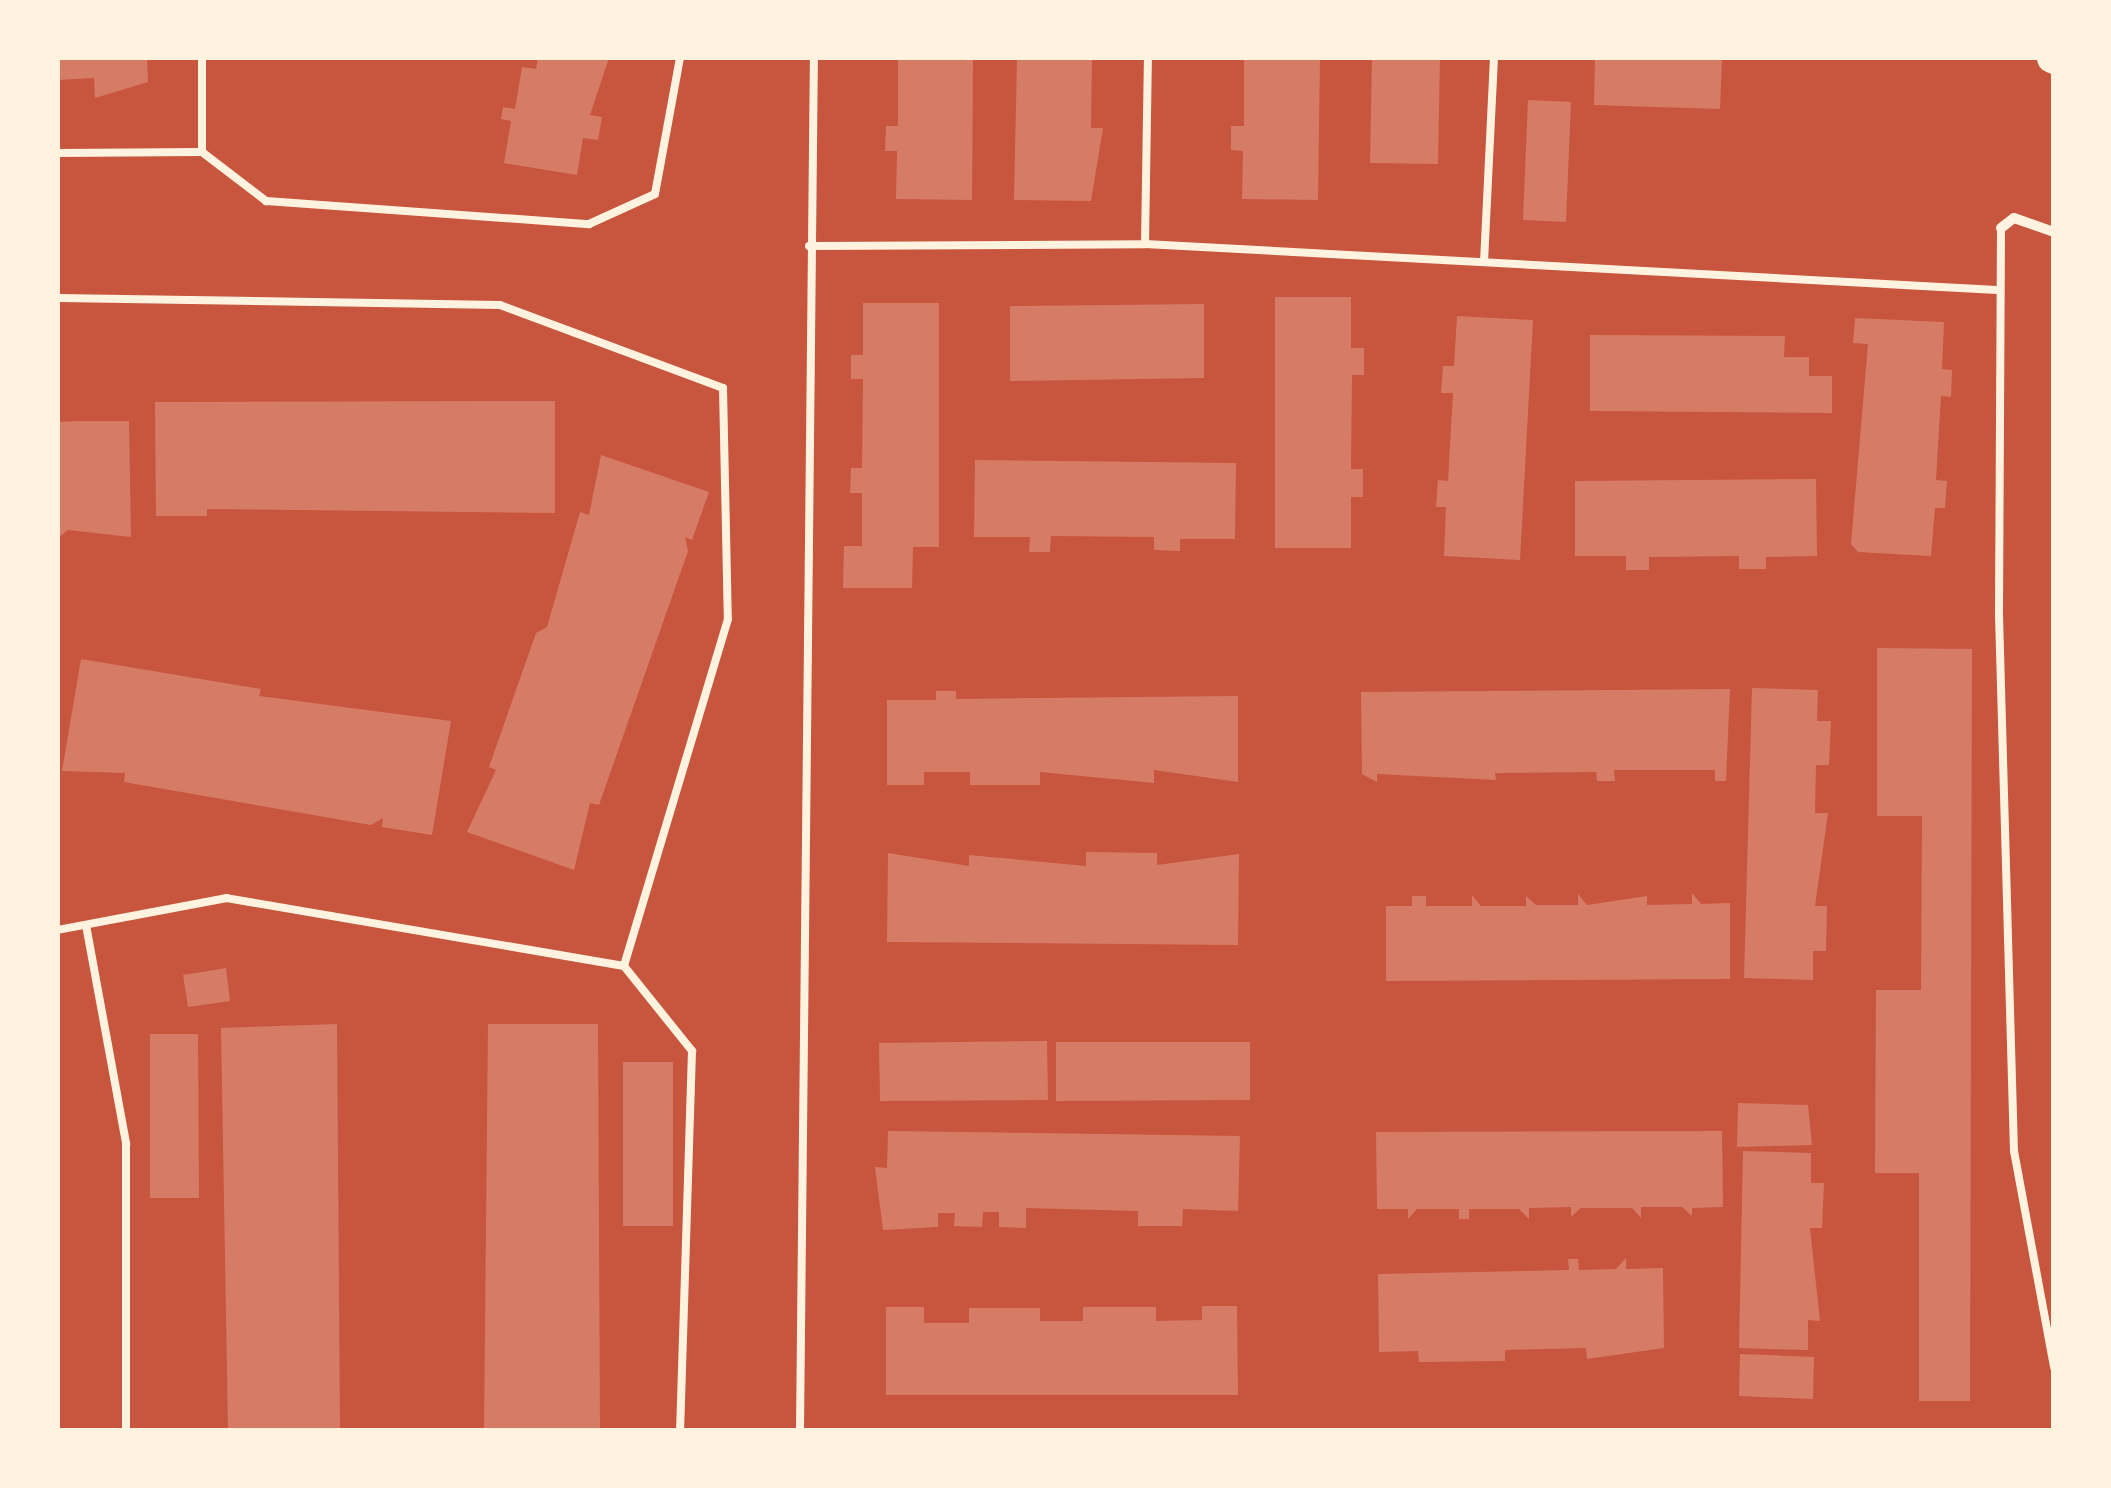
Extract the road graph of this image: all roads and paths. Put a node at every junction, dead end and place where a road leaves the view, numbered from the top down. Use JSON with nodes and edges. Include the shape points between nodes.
{"nodes":[{"id":1,"x":202,"y":58,"type":"edge"},
{"id":2,"x":680,"y":58,"type":"edge"},
{"id":3,"x":814,"y":58,"type":"edge"},
{"id":4,"x":1148,"y":58,"type":"edge"},
{"id":5,"x":1494,"y":58,"type":"edge"},
{"id":6,"x":202,"y":152,"type":"junction"},
{"id":7,"x":58,"y":153,"type":"edge"},
{"id":8,"x":2001,"y":228,"type":"joint"},
{"id":9,"x":2054,"y":232,"type":"edge"},
{"id":10,"x":1144,"y":244,"type":"junction"},
{"id":11,"x":809,"y":246,"type":"junction"},
{"id":12,"x":1484,"y":262,"type":"junction"},
{"id":13,"x":1997,"y":290,"type":"junction"},
{"id":14,"x":58,"y":298,"type":"edge"},
{"id":15,"x":86,"y":925,"type":"junction"},
{"id":16,"x":58,"y":930,"type":"edge"},
{"id":17,"x":624,"y":966,"type":"junction"},
{"id":18,"x":2054,"y":1366,"type":"edge"},
{"id":19,"x":126,"y":1430,"type":"edge"},
{"id":20,"x":680,"y":1430,"type":"edge"},
{"id":21,"x":800,"y":1430,"type":"edge"}],
"edges":[{"from":1,"to":6,"type":"lane"},
{"from":2,"to":6,"type":"lane","via":[[655,194],[589,224],[266,201]]},
{"from":3,"to":11,"type":"lane"},
{"from":4,"to":10,"type":"lane"},
{"from":5,"to":12,"type":"lane"},
{"from":6,"to":7,"type":"lane"},
{"from":8,"to":9,"type":"street","via":[[2014,218]]},
{"from":8,"to":13,"type":"lane"},
{"from":10,"to":11,"type":"lane"},
{"from":10,"to":12,"type":"lane"},
{"from":11,"to":21,"type":"lane"},
{"from":12,"to":13,"type":"lane"},
{"from":13,"to":18,"type":"lane","via":[[2014,1151]]},
{"from":14,"to":17,"type":"lane","via":[[500,305],[723,388],[728,619]]},
{"from":15,"to":16,"type":"lane"},
{"from":15,"to":17,"type":"lane","via":[[227,898]]},
{"from":15,"to":19,"type":"lane","via":[[126,1144]]},
{"from":17,"to":20,"type":"lane","via":[[692,1051]]}]}
